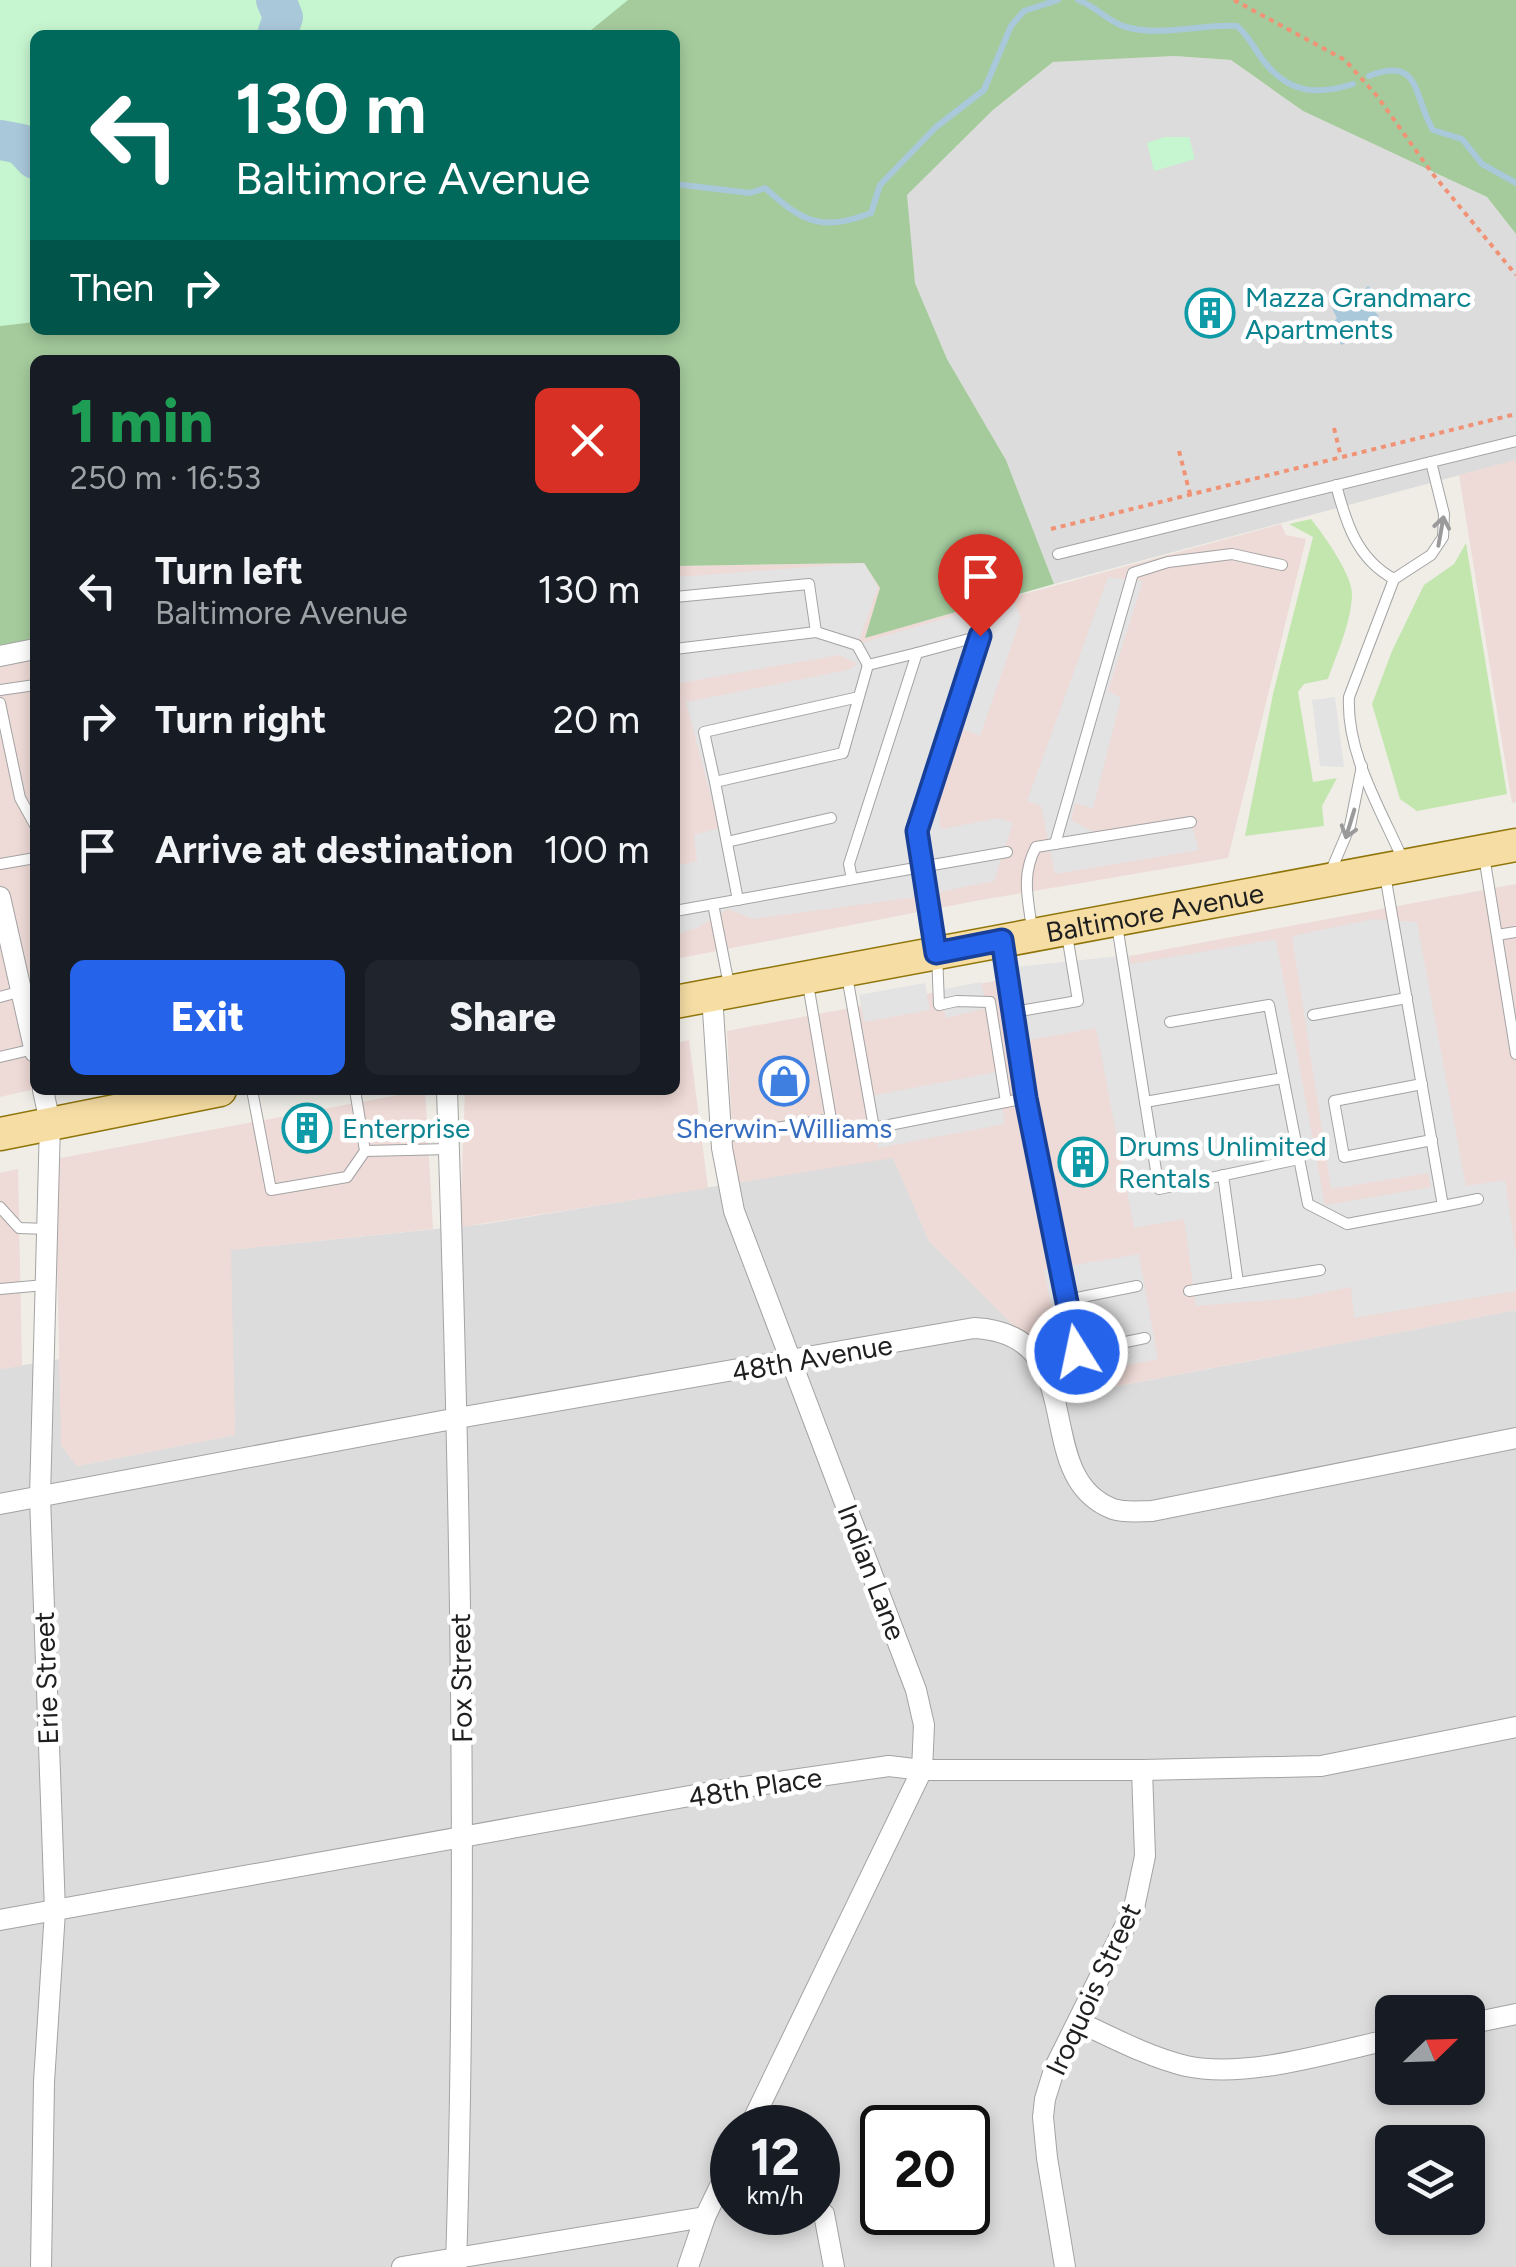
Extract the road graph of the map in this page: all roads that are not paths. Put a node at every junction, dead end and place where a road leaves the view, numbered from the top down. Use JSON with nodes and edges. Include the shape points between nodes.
{"nodes":[{"id":1,"x":1516,"y":441,"type":"edge"},
{"id":2,"x":1431,"y":462,"type":"junction"},
{"id":3,"x":1336,"y":485,"type":"junction"},
{"id":4,"x":1058,"y":554,"type":"dead end"},
{"id":5,"x":1282,"y":565,"type":"dead end"},
{"id":6,"x":1394,"y":578,"type":"junction"},
{"id":7,"x":680,"y":597,"type":"edge"},
{"id":8,"x":816,"y":632,"type":"junction"},
{"id":9,"x":680,"y":648,"type":"edge"},
{"id":10,"x":30,"y":650,"type":"edge"},
{"id":11,"x":917,"y":653,"type":"junction"},
{"id":12,"x":0,"y":656,"type":"edge"},
{"id":13,"x":868,"y":665,"type":"junction"},
{"id":14,"x":30,"y":685,"type":"edge"},
{"id":15,"x":0,"y":690,"type":"edge"},
{"id":16,"x":859,"y":696,"type":"junction"},
{"id":17,"x":0,"y":702,"type":"edge"},
{"id":18,"x":1362,"y":765,"type":"junction"},
{"id":19,"x":714,"y":782,"type":"junction"},
{"id":20,"x":30,"y":817,"type":"edge"},
{"id":21,"x":832,"y":818,"type":"dead end"},
{"id":22,"x":1191,"y":822,"type":"dead end"},
{"id":23,"x":727,"y":842,"type":"junction"},
{"id":24,"x":1055,"y":844,"type":"junction"},
{"id":25,"x":1516,"y":844,"type":"edge"},
{"id":26,"x":1484,"y":850,"type":"junction"},
{"id":27,"x":1007,"y":852,"type":"dead end"},
{"id":28,"x":30,"y":859,"type":"edge"},
{"id":29,"x":0,"y":864,"type":"edge"},
{"id":30,"x":921,"y":866,"type":"junction"},
{"id":31,"x":1395,"y":867,"type":"junction"},
{"id":32,"x":852,"y":879,"type":"junction"},
{"id":33,"x":1328,"y":880,"type":"junction"},
{"id":34,"x":0,"y":898,"type":"edge"},
{"id":35,"x":738,"y":900,"type":"junction"},
{"id":36,"x":713,"y":904,"type":"junction"},
{"id":37,"x":680,"y":910,"type":"edge"},
{"id":38,"x":1116,"y":919,"type":"junction"},
{"id":39,"x":1066,"y":928,"type":"junction"},
{"id":40,"x":1516,"y":932,"type":"edge"},
{"id":41,"x":1497,"y":936,"type":"junction"},
{"id":42,"x":1017,"y":938,"type":"junction"},
{"id":43,"x":936,"y":953,"type":"junction"},
{"id":44,"x":846,"y":970,"type":"junction"},
{"id":45,"x":807,"y":977,"type":"junction"},
{"id":46,"x":22,"y":991,"type":"junction"},
{"id":47,"x":721,"y":993,"type":"junction"},
{"id":48,"x":0,"y":997,"type":"edge"},
{"id":49,"x":1407,"y":998,"type":"junction"},
{"id":50,"x":680,"y":1001,"type":"edge"},
{"id":51,"x":1014,"y":1012,"type":"junction"},
{"id":52,"x":1313,"y":1015,"type":"dead end"},
{"id":53,"x":1170,"y":1022,"type":"dead end"},
{"id":54,"x":30,"y":1028,"type":"edge"},
{"id":55,"x":30,"y":1052,"type":"edge"},
{"id":56,"x":1516,"y":1054,"type":"edge"},
{"id":57,"x":0,"y":1058,"type":"edge"},
{"id":58,"x":1283,"y":1078,"type":"junction"},
{"id":59,"x":1422,"y":1084,"type":"junction"},
{"id":60,"x":44,"y":1095,"type":"edge"},
{"id":61,"x":176,"y":1095,"type":"edge"},
{"id":62,"x":253,"y":1095,"type":"edge"},
{"id":63,"x":356,"y":1095,"type":"edge"},
{"id":64,"x":447,"y":1095,"type":"edge"},
{"id":65,"x":1026,"y":1098,"type":"junction"},
{"id":66,"x":1006,"y":1102,"type":"junction"},
{"id":67,"x":1145,"y":1102,"type":"junction"},
{"id":68,"x":50,"y":1123,"type":"junction"},
{"id":69,"x":0,"y":1134,"type":"edge"},
{"id":70,"x":722,"y":1137,"type":"junction"},
{"id":71,"x":1432,"y":1140,"type":"junction"},
{"id":72,"x":449,"y":1149,"type":"junction"},
{"id":73,"x":366,"y":1150,"type":"junction"},
{"id":74,"x":1299,"y":1159,"type":"junction"},
{"id":75,"x":1222,"y":1175,"type":"junction"},
{"id":76,"x":1478,"y":1199,"type":"dead end"},
{"id":77,"x":1444,"y":1206,"type":"junction"},
{"id":78,"x":0,"y":1207,"type":"edge"},
{"id":79,"x":47,"y":1229,"type":"junction"},
{"id":80,"x":1320,"y":1270,"type":"dead end"},
{"id":81,"x":1238,"y":1283,"type":"junction"},
{"id":82,"x":46,"y":1285,"type":"junction"},
{"id":83,"x":1138,"y":1286,"type":"dead end"},
{"id":84,"x":0,"y":1290,"type":"edge"},
{"id":85,"x":1189,"y":1290,"type":"dead end"},
{"id":86,"x":1068,"y":1300,"type":"junction"},
{"id":87,"x":1145,"y":1338,"type":"dead end"},
{"id":88,"x":792,"y":1362,"type":"junction"},
{"id":89,"x":458,"y":1418,"type":"junction"},
{"id":90,"x":1516,"y":1438,"type":"edge"},
{"id":91,"x":40,"y":1497,"type":"junction"},
{"id":92,"x":0,"y":1504,"type":"edge"},
{"id":93,"x":1516,"y":1727,"type":"edge"},
{"id":94,"x":922,"y":1770,"type":"junction"},
{"id":95,"x":1142,"y":1770,"type":"junction"},
{"id":96,"x":462,"y":1839,"type":"junction"},
{"id":97,"x":55,"y":1911,"type":"junction"},
{"id":98,"x":0,"y":1920,"type":"edge"},
{"id":99,"x":1516,"y":2014,"type":"edge"},
{"id":100,"x":1485,"y":2020,"type":"edge"},
{"id":101,"x":1078,"y":2022,"type":"junction"},
{"id":102,"x":1375,"y":2043,"type":"edge"},
{"id":103,"x":759,"y":2105,"type":"edge"},
{"id":104,"x":710,"y":2207,"type":"edge"},
{"id":105,"x":705,"y":2217,"type":"junction"},
{"id":106,"x":828,"y":2235,"type":"edge"},
{"id":107,"x":456,"y":2263,"type":"edge"},
{"id":108,"x":42,"y":2267,"type":"edge"},
{"id":109,"x":402,"y":2267,"type":"edge"},
{"id":110,"x":688,"y":2267,"type":"edge"},
{"id":111,"x":834,"y":2267,"type":"edge"},
{"id":112,"x":1065,"y":2267,"type":"edge"}],
"edges":[{"from":1,"to":2,"type":"lane"},
{"from":2,"to":3,"type":"lane"},
{"from":6,"to":2,"type":"lane","one_way":true,"via":[[1432,555],[1443,537]]},
{"from":3,"to":4,"type":"lane"},
{"from":3,"to":6,"type":"lane","via":[[1360,548]]},
{"from":5,"to":24,"type":"lane","via":[[1232,554],[1133,573]]},
{"from":6,"to":18,"type":"lane","via":[[1349,697]]},
{"from":7,"to":8,"type":"lane","via":[[809,584]]},
{"from":8,"to":9,"type":"lane"},
{"from":8,"to":13,"type":"lane","via":[[857,645]]},
{"from":10,"to":12,"type":"street"},
{"from":11,"to":13,"type":"lane"},
{"from":11,"to":30,"type":"lane","via":[[980,636],[917,831]]},
{"from":11,"to":32,"type":"lane","via":[[849,864]]},
{"from":13,"to":16,"type":"lane"},
{"from":14,"to":15,"type":"lane"},
{"from":16,"to":19,"type":"lane","via":[[843,753]]},
{"from":16,"to":19,"type":"lane","via":[[704,732]]},
{"from":17,"to":20,"type":"lane"},
{"from":18,"to":31,"type":"lane"},
{"from":18,"to":33,"type":"lane","one_way":true,"via":[[1350,826]]},
{"from":19,"to":23,"type":"lane"},
{"from":21,"to":23,"type":"lane"},
{"from":22,"to":24,"type":"lane"},
{"from":23,"to":35,"type":"lane"},
{"from":24,"to":42,"type":"lane","via":[[1036,848],[1028,862]]},
{"from":25,"to":26,"type":"main road","name":"Baltimore Avenue"},
{"from":26,"to":31,"type":"main road","name":"Baltimore Avenue"},
{"from":26,"to":41,"type":"lane"},
{"from":27,"to":30,"type":"lane"},
{"from":28,"to":29,"type":"lane"},
{"from":30,"to":32,"type":"lane"},
{"from":30,"to":43,"type":"lane"},
{"from":31,"to":33,"type":"main road","name":"Baltimore Avenue"},
{"from":31,"to":49,"type":"lane"},
{"from":32,"to":35,"type":"lane"},
{"from":33,"to":38,"type":"main road","name":"Baltimore Avenue"},
{"from":34,"to":46,"type":"street"},
{"from":35,"to":36,"type":"lane"},
{"from":36,"to":37,"type":"lane"},
{"from":36,"to":47,"type":"lane"},
{"from":38,"to":39,"type":"main road","name":"Baltimore Avenue"},
{"from":38,"to":67,"type":"lane"},
{"from":39,"to":42,"type":"main road","name":"Baltimore Avenue"},
{"from":39,"to":51,"type":"lane","via":[[1078,1001]]},
{"from":40,"to":41,"type":"lane"},
{"from":41,"to":56,"type":"lane"},
{"from":42,"to":43,"type":"main road","name":"Baltimore Avenue"},
{"from":42,"to":51,"type":"lane"},
{"from":43,"to":44,"type":"main road","name":"Baltimore Avenue"},
{"from":43,"to":66,"type":"lane","via":[[939,1006],[990,1002]]},
{"from":44,"to":45,"type":"main road","name":"Baltimore Avenue"},
{"from":44,"to":66,"type":"lane","via":[[874,1128]]},
{"from":45,"to":47,"type":"main road","name":"Baltimore Avenue"},
{"from":45,"to":70,"type":"lane","via":[[832,1119]]},
{"from":46,"to":48,"type":"lane"},
{"from":46,"to":54,"type":"street"},
{"from":47,"to":50,"type":"main road","name":"Baltimore Avenue"},
{"from":47,"to":70,"type":"street","name":"Indian Lane"},
{"from":49,"to":52,"type":"lane"},
{"from":49,"to":59,"type":"lane"},
{"from":51,"to":65,"type":"lane"},
{"from":53,"to":58,"type":"lane","via":[[1269,1005]]},
{"from":55,"to":57,"type":"lane"},
{"from":58,"to":67,"type":"lane"},
{"from":58,"to":74,"type":"lane"},
{"from":59,"to":71,"type":"lane"},
{"from":59,"to":71,"type":"lane","via":[[1334,1101],[1344,1157]]},
{"from":60,"to":68,"type":"street","name":"Erie Street"},
{"from":61,"to":68,"type":"main road"},
{"from":62,"to":73,"type":"lane","via":[[271,1190],[347,1177]]},
{"from":63,"to":73,"type":"lane"},
{"from":64,"to":72,"type":"street","name":"Fox Street"},
{"from":65,"to":66,"type":"lane"},
{"from":65,"to":86,"type":"lane"},
{"from":67,"to":75,"type":"lane","via":[[1159,1189]]},
{"from":68,"to":69,"type":"main road"},
{"from":68,"to":79,"type":"street","name":"Erie Street"},
{"from":70,"to":88,"type":"street","name":"Indian Lane","via":[[738,1224]]},
{"from":71,"to":77,"type":"lane"},
{"from":72,"to":73,"type":"lane"},
{"from":72,"to":89,"type":"street","name":"Fox Street"},
{"from":74,"to":75,"type":"lane"},
{"from":74,"to":77,"type":"lane","via":[[1308,1204],[1347,1224]]},
{"from":75,"to":81,"type":"lane"},
{"from":76,"to":77,"type":"lane"},
{"from":78,"to":79,"type":"lane","via":[[19,1228]]},
{"from":79,"to":82,"type":"street","name":"Erie Street"},
{"from":80,"to":81,"type":"lane"},
{"from":81,"to":85,"type":"lane"},
{"from":82,"to":84,"type":"lane"},
{"from":82,"to":91,"type":"street","name":"Erie Street"},
{"from":83,"to":86,"type":"lane"},
{"from":86,"to":87,"type":"lane","via":[[1077,1352]]},
{"from":88,"to":89,"type":"street","name":"48th Avenue"},
{"from":88,"to":90,"type":"street","name":"48th Avenue","via":[[974,1328],[1006,1333],[1021,1340],[1044,1368],[1076,1478],[1117,1511],[1169,1508]]},
{"from":88,"to":94,"type":"street","name":"Indian Lane","via":[[916,1690],[924,1725]]},
{"from":89,"to":91,"type":"street","name":"48th Avenue"},
{"from":89,"to":96,"type":"street","name":"Fox Street"},
{"from":91,"to":92,"type":"street","name":"48th Avenue"},
{"from":91,"to":97,"type":"street","name":"Erie Street"},
{"from":93,"to":95,"type":"street","name":"48th Place","via":[[1321,1766]]},
{"from":94,"to":95,"type":"street","name":"48th Place"},
{"from":94,"to":96,"type":"street","name":"48th Place","via":[[889,1766]]},
{"from":94,"to":103,"type":"street","name":"Indian Lane"},
{"from":95,"to":101,"type":"street","name":"Iroquois Street","via":[[1142,1878]]},
{"from":96,"to":97,"type":"street","name":"48th Place"},
{"from":96,"to":107,"type":"street","name":"Fox Street"},
{"from":97,"to":98,"type":"street","name":"48th Place"},
{"from":97,"to":108,"type":"street","name":"Erie Street"},
{"from":99,"to":100,"type":"street"},
{"from":101,"to":102,"type":"street","via":[[1184,2065],[1215,2069]]},
{"from":101,"to":112,"type":"street","name":"Iroquois Street","via":[[1050,2082],[1043,2116]]},
{"from":104,"to":105,"type":"street"},
{"from":105,"to":107,"type":"street"},
{"from":105,"to":110,"type":"street"},
{"from":106,"to":111,"type":"street"},
{"from":107,"to":109,"type":"street"}]}
